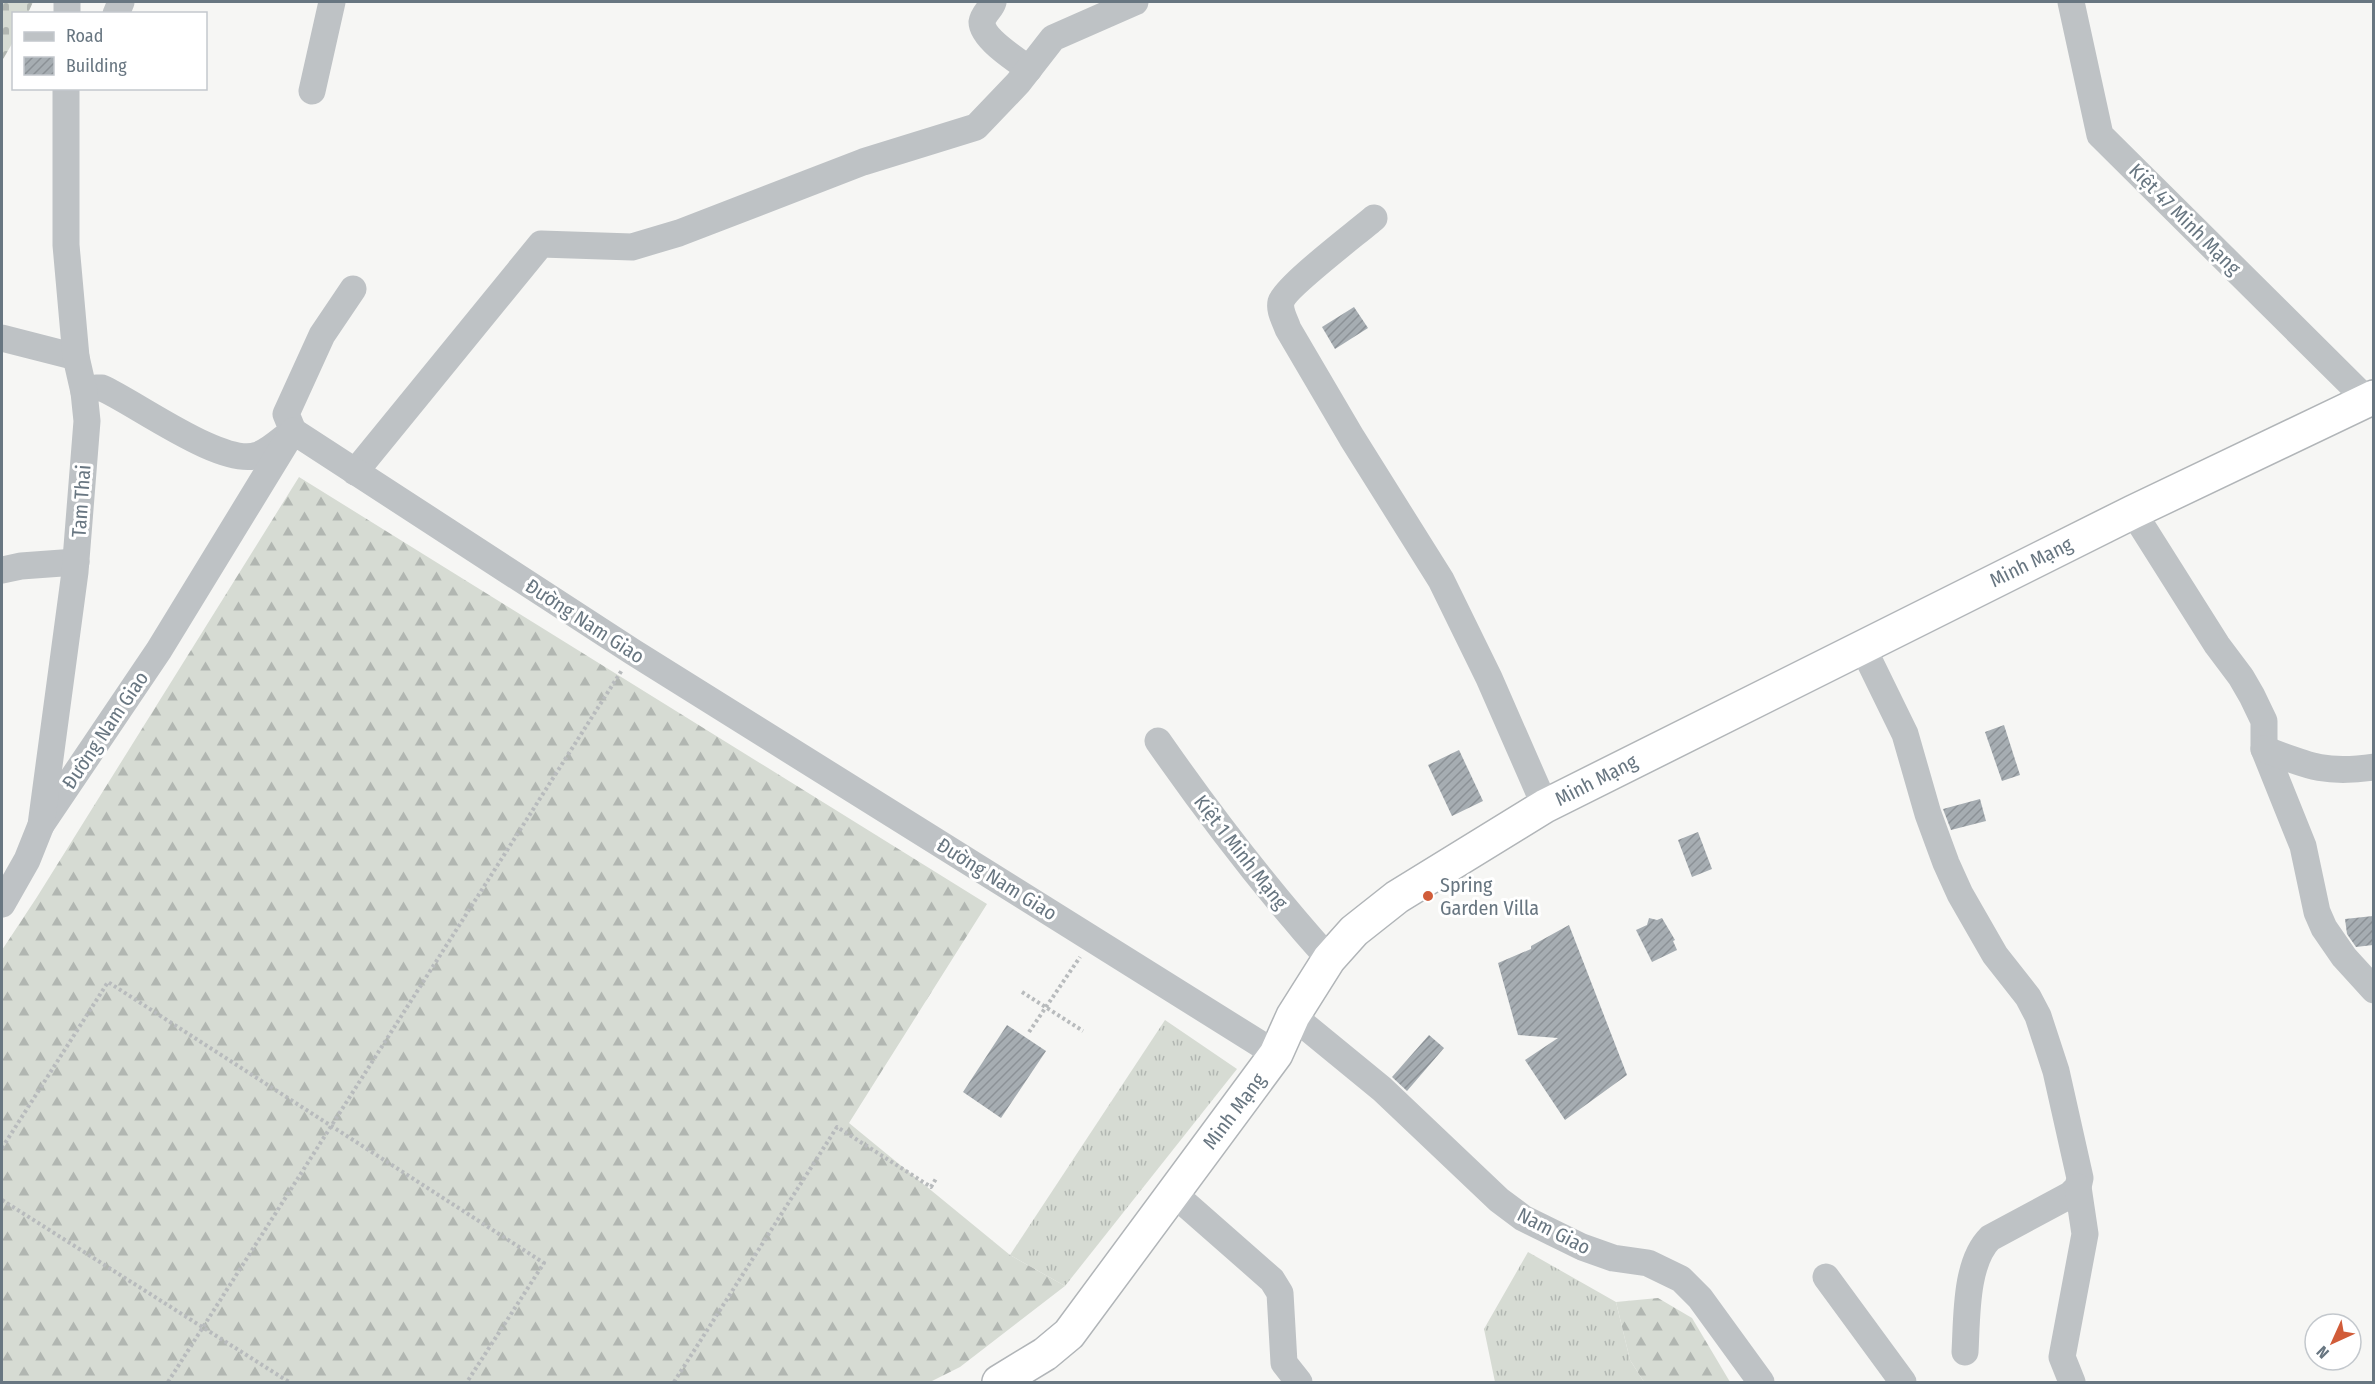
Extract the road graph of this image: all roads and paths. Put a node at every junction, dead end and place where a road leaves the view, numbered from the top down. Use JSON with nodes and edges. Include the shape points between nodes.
{"nodes":[{"id":1,"x":332,"y":2,"type":"edge"},
{"id":2,"x":993,"y":2,"type":"edge"},
{"id":3,"x":1135,"y":2,"type":"edge"},
{"id":4,"x":2071,"y":2,"type":"edge"},
{"id":5,"x":1029,"y":69,"type":"junction"},
{"id":6,"x":312,"y":91,"type":"dead end"},
{"id":7,"x":68,"y":92,"type":"edge"},
{"id":8,"x":1374,"y":218,"type":"dead end"},
{"id":9,"x":353,"y":289,"type":"dead end"},
{"id":10,"x":2,"y":338,"type":"edge"},
{"id":11,"x":76,"y":357,"type":"junction"},
{"id":12,"x":84,"y":392,"type":"junction"},
{"id":13,"x":2370,"y":398,"type":"edge"},
{"id":14,"x":293,"y":431,"type":"junction"},
{"id":15,"x":356,"y":472,"type":"junction"},
{"id":16,"x":2133,"y":512,"type":"junction"},
{"id":17,"x":76,"y":562,"type":"junction"},
{"id":18,"x":2,"y":570,"type":"edge"},
{"id":19,"x":1862,"y":646,"type":"junction"},
{"id":20,"x":633,"y":652,"type":"junction"},
{"id":21,"x":1158,"y":741,"type":"dead end"},
{"id":22,"x":2264,"y":749,"type":"junction"},
{"id":23,"x":2373,"y":767,"type":"edge"},
{"id":24,"x":1545,"y":806,"type":"junction"},
{"id":25,"x":41,"y":825,"type":"junction"},
{"id":26,"x":2,"y":904,"type":"edge"},
{"id":27,"x":1092,"y":939,"type":"junction"},
{"id":28,"x":1329,"y":959,"type":"junction"},
{"id":29,"x":2373,"y":990,"type":"edge"},
{"id":30,"x":1022,"y":992,"type":"dead end"},
{"id":31,"x":1046,"y":1007,"type":"junction"},
{"id":32,"x":1293,"y":1017,"type":"junction"},
{"id":33,"x":1083,"y":1031,"type":"dead end"},
{"id":34,"x":1029,"y":1032,"type":"dead end"},
{"id":35,"x":1276,"y":1054,"type":"junction"},
{"id":36,"x":332,"y":1126,"type":"junction"},
{"id":37,"x":2,"y":1148,"type":"edge"},
{"id":38,"x":937,"y":1177,"type":"dead end"},
{"id":39,"x":2078,"y":1187,"type":"junction"},
{"id":40,"x":1173,"y":1193,"type":"junction"},
{"id":41,"x":2,"y":1200,"type":"edge"},
{"id":42,"x":1826,"y":1277,"type":"dead end"},
{"id":43,"x":202,"y":1327,"type":"junction"},
{"id":44,"x":1965,"y":1352,"type":"dead end"},
{"id":45,"x":168,"y":1383,"type":"edge"},
{"id":46,"x":289,"y":1383,"type":"edge"},
{"id":47,"x":467,"y":1383,"type":"edge"},
{"id":48,"x":674,"y":1383,"type":"edge"},
{"id":49,"x":999,"y":1383,"type":"edge"},
{"id":50,"x":1299,"y":1383,"type":"edge"},
{"id":51,"x":1761,"y":1383,"type":"edge"},
{"id":52,"x":1903,"y":1383,"type":"edge"},
{"id":53,"x":2072,"y":1383,"type":"edge"}],
"edges":[{"from":1,"to":6,"type":"street"},
{"from":2,"to":5,"type":"street","via":[[982,20],[983,29],[1008,55]]},
{"from":3,"to":5,"type":"street","via":[[1053,38]]},
{"from":4,"to":13,"type":"street","name":"Kiệt 47 Minh Mạng","via":[[2100,135]]},
{"from":5,"to":15,"type":"street","via":[[976,127],[863,162],[679,233],[632,247],[541,244]]},
{"from":7,"to":11,"type":"street","name":"Tam Thai","via":[[66,245]]},
{"from":8,"to":24,"type":"street","via":[[1292,287],[1281,302],[1281,310],[1340,418],[1441,580]]},
{"from":9,"to":14,"type":"street","via":[[322,335],[296,389],[286,414]]},
{"from":10,"to":11,"type":"street"},
{"from":11,"to":12,"type":"street","name":"Tam Thai"},
{"from":12,"to":14,"type":"street","via":[[102,388],[189,437],[239,455],[258,456]]},
{"from":12,"to":17,"type":"street","name":"Tam Thai","via":[[87,422]]},
{"from":13,"to":16,"type":"highway","name":"Minh Mạng"},
{"from":14,"to":15,"type":"street","name":"Đường Nam Giao"},
{"from":14,"to":25,"type":"street","name":"Đường Nam Giao","via":[[159,650]]},
{"from":15,"to":20,"type":"street","name":"Đường Nam Giao"},
{"from":16,"to":19,"type":"highway","name":"Minh Mạng"},
{"from":16,"to":22,"type":"street","via":[[2252,696],[2264,721]]},
{"from":17,"to":18,"type":"street"},
{"from":17,"to":25,"type":"street","name":"Tam Thai"},
{"from":19,"to":24,"type":"highway","name":"Minh Mạng"},
{"from":19,"to":39,"type":"street","via":[[1905,734],[1928,814],[1960,894],[1995,956],[2038,1016],[2056,1071],[2080,1178]]},
{"from":20,"to":27,"type":"street","name":"Đường Nam Giao"},
{"from":20,"to":36,"type":"path"},
{"from":21,"to":28,"type":"street","name":"Kiệt 1 Minh Mạng","via":[[1281,905]]},
{"from":22,"to":23,"type":"street","via":[[2314,768],[2347,771]]},
{"from":22,"to":29,"type":"street","via":[[2303,846],[2324,928]]},
{"from":24,"to":28,"type":"highway","name":"Minh Mạng","via":[[1396,897]]},
{"from":25,"to":26,"type":"street","name":"Tam Thai"},
{"from":27,"to":31,"type":"path"},
{"from":27,"to":35,"type":"street","name":"Đường Nam Giao"},
{"from":28,"to":32,"type":"highway","name":"Minh Mạng"},
{"from":30,"to":31,"type":"path"},
{"from":31,"to":33,"type":"path"},
{"from":31,"to":34,"type":"path"},
{"from":32,"to":35,"type":"highway","name":"Minh Mạng"},
{"from":32,"to":51,"type":"street","name":"Nam Giao","via":[[1382,1089],[1523,1218],[1582,1247],[1613,1258],[1648,1263],[1681,1279],[1700,1298]]},
{"from":35,"to":40,"type":"highway","name":"Minh Mạng"},
{"from":36,"to":37,"type":"path","via":[[108,982]]},
{"from":36,"to":43,"type":"path"},
{"from":36,"to":47,"type":"path","via":[[544,1263]]},
{"from":38,"to":48,"type":"path","via":[[931,1187],[837,1127]]},
{"from":39,"to":44,"type":"street","via":[[1982,1246],[1974,1264]]},
{"from":39,"to":53,"type":"street","via":[[2085,1234],[2062,1357]]},
{"from":40,"to":49,"type":"highway","name":"Minh Mạng","via":[[1069,1334]]},
{"from":40,"to":50,"type":"street","via":[[1272,1280],[1280,1293],[1284,1363]]},
{"from":41,"to":43,"type":"path"},
{"from":42,"to":52,"type":"street"},
{"from":43,"to":45,"type":"path"},
{"from":43,"to":46,"type":"path"}]}
